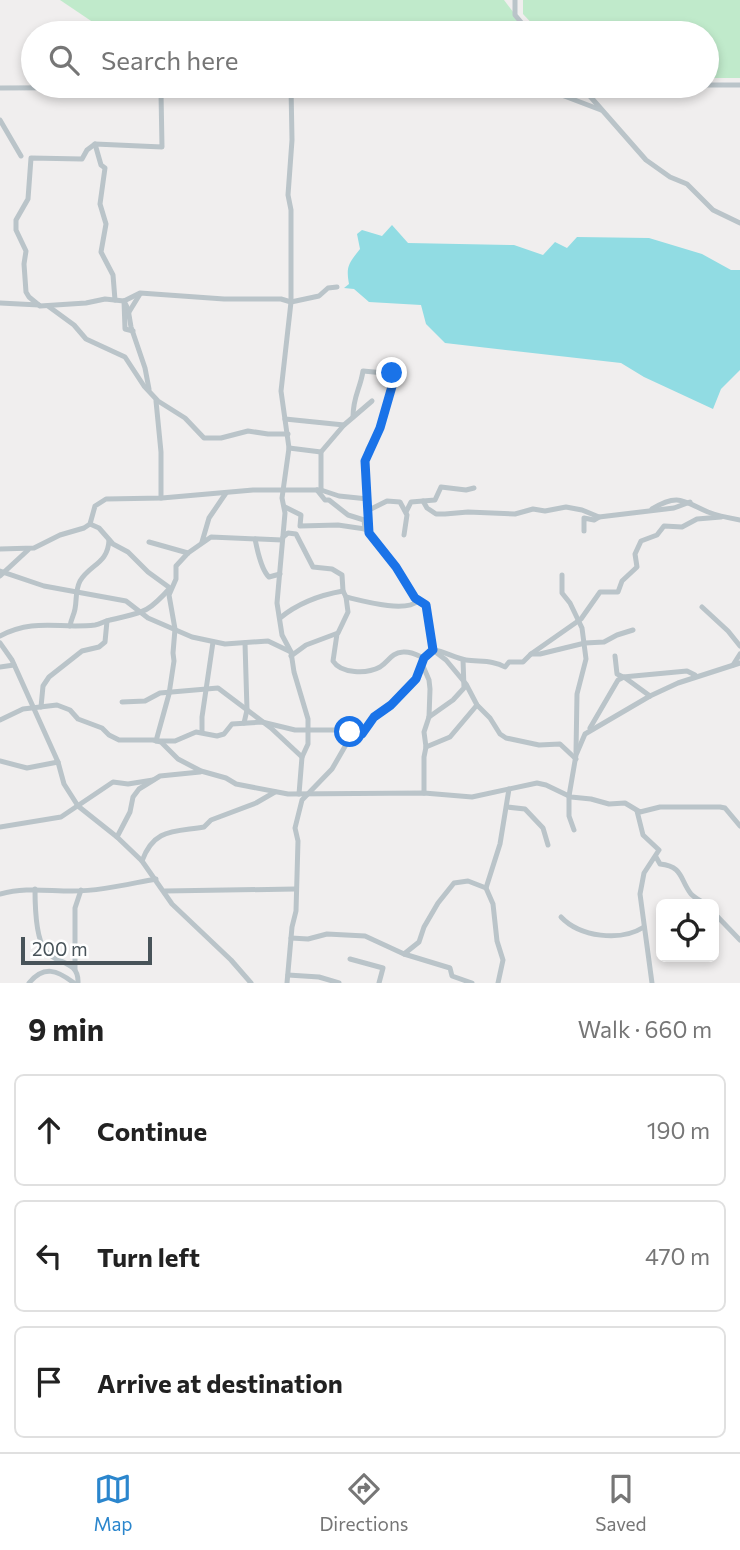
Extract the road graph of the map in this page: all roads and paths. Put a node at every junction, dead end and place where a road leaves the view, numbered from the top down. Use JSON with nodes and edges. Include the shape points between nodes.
{"nodes":[{"id":1,"x":515,"y":0,"type":"edge"},
{"id":2,"x":520,"y":21,"type":"edge"},
{"id":3,"x":719,"y":85,"type":"edge"},
{"id":4,"x":740,"y":85,"type":"edge"},
{"id":5,"x":0,"y":89,"type":"edge"},
{"id":6,"x":21,"y":89,"type":"edge"},
{"id":7,"x":161,"y":98,"type":"edge"},
{"id":8,"x":291,"y":98,"type":"edge"},
{"id":9,"x":570,"y":98,"type":"edge"},
{"id":10,"x":590,"y":98,"type":"edge"},
{"id":11,"x":601,"y":110,"type":"junction"},
{"id":12,"x":0,"y":120,"type":"edge"},
{"id":13,"x":95,"y":144,"type":"junction"},
{"id":14,"x":21,"y":156,"type":"dead end"},
{"id":15,"x":740,"y":223,"type":"edge"},
{"id":16,"x":337,"y":287,"type":"dead end"},
{"id":17,"x":140,"y":293,"type":"junction"},
{"id":18,"x":115,"y":300,"type":"junction"},
{"id":19,"x":124,"y":301,"type":"junction"},
{"id":20,"x":291,"y":302,"type":"junction"},
{"id":21,"x":0,"y":303,"type":"edge"},
{"id":22,"x":40,"y":305,"type":"junction"},
{"id":23,"x":48,"y":306,"type":"junction"},
{"id":24,"x":129,"y":312,"type":"junction"},
{"id":25,"x":134,"y":331,"type":"junction"},
{"id":26,"x":150,"y":392,"type":"junction"},
{"id":27,"x":156,"y":401,"type":"dead end"},
{"id":28,"x":372,"y":401,"type":"dead end"},
{"id":29,"x":353,"y":418,"type":"junction"},
{"id":30,"x":285,"y":419,"type":"junction"},
{"id":31,"x":344,"y":425,"type":"junction"},
{"id":32,"x":288,"y":434,"type":"junction"},
{"id":33,"x":289,"y":449,"type":"junction"},
{"id":34,"x":321,"y":452,"type":"junction"},
{"id":35,"x":474,"y":488,"type":"dead end"},
{"id":36,"x":319,"y":490,"type":"junction"},
{"id":37,"x":284,"y":491,"type":"junction"},
{"id":38,"x":226,"y":493,"type":"junction"},
{"id":39,"x":160,"y":498,"type":"junction"},
{"id":40,"x":368,"y":499,"type":"junction"},
{"id":41,"x":423,"y":501,"type":"junction"},
{"id":42,"x":285,"y":508,"type":"junction"},
{"id":43,"x":369,"y":510,"type":"junction"},
{"id":44,"x":406,"y":512,"type":"junction"},
{"id":45,"x":599,"y":517,"type":"junction"},
{"id":46,"x":721,"y":517,"type":"junction"},
{"id":47,"x":740,"y":520,"type":"edge"},
{"id":48,"x":89,"y":524,"type":"junction"},
{"id":49,"x":367,"y":531,"type":"junction"},
{"id":50,"x":584,"y":531,"type":"dead end"},
{"id":51,"x":404,"y":535,"type":"dead end"},
{"id":52,"x":255,"y":539,"type":"junction"},
{"id":53,"x":109,"y":540,"type":"junction"},
{"id":54,"x":282,"y":540,"type":"junction"},
{"id":55,"x":149,"y":542,"type":"dead end"},
{"id":56,"x":202,"y":542,"type":"junction"},
{"id":57,"x":0,"y":549,"type":"edge"},
{"id":58,"x":29,"y":549,"type":"junction"},
{"id":59,"x":188,"y":553,"type":"junction"},
{"id":60,"x":1,"y":573,"type":"edge"},
{"id":61,"x":280,"y":573,"type":"junction"},
{"id":62,"x":562,"y":575,"type":"dead end"},
{"id":63,"x":170,"y":589,"type":"junction"},
{"id":64,"x":76,"y":591,"type":"junction"},
{"id":65,"x":344,"y":594,"type":"junction"},
{"id":66,"x":418,"y":601,"type":"junction"},
{"id":67,"x":702,"y":607,"type":"dead end"},
{"id":68,"x":142,"y":613,"type":"junction"},
{"id":69,"x":280,"y":618,"type":"junction"},
{"id":70,"x":107,"y":621,"type":"junction"},
{"id":71,"x":579,"y":621,"type":"junction"},
{"id":72,"x":69,"y":625,"type":"junction"},
{"id":73,"x":175,"y":629,"type":"junction"},
{"id":74,"x":633,"y":630,"type":"dead end"},
{"id":75,"x":337,"y":634,"type":"junction"},
{"id":76,"x":0,"y":636,"type":"edge"},
{"id":77,"x":213,"y":642,"type":"junction"},
{"id":78,"x":245,"y":643,"type":"junction"},
{"id":79,"x":583,"y":643,"type":"junction"},
{"id":80,"x":1,"y":645,"type":"edge"},
{"id":81,"x":740,"y":646,"type":"edge"},
{"id":82,"x":433,"y":650,"type":"junction"},
{"id":83,"x":531,"y":653,"type":"junction"},
{"id":84,"x":291,"y":654,"type":"junction"},
{"id":85,"x":740,"y":654,"type":"edge"},
{"id":86,"x":615,"y":656,"type":"dead end"},
{"id":87,"x":424,"y":658,"type":"junction"},
{"id":88,"x":463,"y":660,"type":"junction"},
{"id":89,"x":740,"y":663,"type":"edge"},
{"id":90,"x":14,"y":665,"type":"junction"},
{"id":91,"x":423,"y":665,"type":"junction"},
{"id":92,"x":733,"y":666,"type":"junction"},
{"id":93,"x":0,"y":667,"type":"edge"},
{"id":94,"x":695,"y":676,"type":"junction"},
{"id":95,"x":624,"y":677,"type":"junction"},
{"id":96,"x":465,"y":682,"type":"junction"},
{"id":97,"x":205,"y":689,"type":"junction"},
{"id":98,"x":169,"y":692,"type":"junction"},
{"id":99,"x":650,"y":696,"type":"junction"},
{"id":100,"x":122,"y":702,"type":"dead end"},
{"id":101,"x":477,"y":705,"type":"junction"},
{"id":102,"x":41,"y":707,"type":"junction"},
{"id":103,"x":33,"y":709,"type":"junction"},
{"id":104,"x":247,"y":710,"type":"junction"},
{"id":105,"x":429,"y":718,"type":"junction"},
{"id":106,"x":0,"y":719,"type":"edge"},
{"id":107,"x":262,"y":722,"type":"junction"},
{"id":108,"x":244,"y":723,"type":"junction"},
{"id":109,"x":309,"y":729,"type":"junction"},
{"id":110,"x":202,"y":732,"type":"junction"},
{"id":111,"x":585,"y":734,"type":"junction"},
{"id":112,"x":360,"y":736,"type":"junction"},
{"id":113,"x":576,"y":738,"type":"junction"},
{"id":114,"x":156,"y":741,"type":"junction"},
{"id":115,"x":560,"y":744,"type":"junction"},
{"id":116,"x":426,"y":747,"type":"junction"},
{"id":117,"x":302,"y":757,"type":"junction"},
{"id":118,"x":576,"y":757,"type":"junction"},
{"id":119,"x":0,"y":761,"type":"edge"},
{"id":120,"x":58,"y":762,"type":"junction"},
{"id":121,"x":201,"y":771,"type":"junction"},
{"id":122,"x":153,"y":780,"type":"junction"},
{"id":123,"x":509,"y":789,"type":"junction"},
{"id":124,"x":275,"y":792,"type":"junction"},
{"id":125,"x":424,"y":793,"type":"junction"},
{"id":126,"x":299,"y":794,"type":"junction"},
{"id":127,"x":307,"y":795,"type":"junction"},
{"id":128,"x":569,"y":796,"type":"junction"},
{"id":129,"x":78,"y":806,"type":"junction"},
{"id":130,"x":507,"y":807,"type":"junction"},
{"id":131,"x":637,"y":811,"type":"junction"},
{"id":132,"x":740,"y":826,"type":"edge"},
{"id":133,"x":0,"y":827,"type":"edge"},
{"id":134,"x":574,"y":830,"type":"dead end"},
{"id":135,"x":117,"y":837,"type":"junction"},
{"id":136,"x":548,"y":845,"type":"dead end"},
{"id":137,"x":656,"y":857,"type":"junction"},
{"id":138,"x":142,"y":861,"type":"junction"},
{"id":139,"x":156,"y":879,"type":"junction"},
{"id":140,"x":486,"y":888,"type":"junction"},
{"id":141,"x":35,"y":889,"type":"junction"},
{"id":142,"x":295,"y":889,"type":"junction"},
{"id":143,"x":81,"y":890,"type":"junction"},
{"id":144,"x":165,"y":891,"type":"junction"},
{"id":145,"x":0,"y":894,"type":"edge"},
{"id":146,"x":698,"y":899,"type":"edge"},
{"id":147,"x":561,"y":917,"type":"dead end"},
{"id":148,"x":719,"y":918,"type":"edge"},
{"id":149,"x":644,"y":927,"type":"junction"},
{"id":150,"x":291,"y":938,"type":"junction"},
{"id":151,"x":740,"y":940,"type":"edge"},
{"id":152,"x":404,"y":954,"type":"junction"},
{"id":153,"x":350,"y":959,"type":"dead end"},
{"id":154,"x":75,"y":969,"type":"junction"},
{"id":155,"x":288,"y":975,"type":"junction"},
{"id":156,"x":309,"y":979,"type":"edge"},
{"id":157,"x":29,"y":983,"type":"edge"},
{"id":158,"x":76,"y":983,"type":"edge"},
{"id":159,"x":251,"y":983,"type":"edge"},
{"id":160,"x":287,"y":983,"type":"edge"},
{"id":161,"x":339,"y":983,"type":"edge"},
{"id":162,"x":379,"y":983,"type":"edge"},
{"id":163,"x":472,"y":983,"type":"edge"},
{"id":164,"x":498,"y":983,"type":"edge"},
{"id":165,"x":652,"y":983,"type":"edge"}],
"edges":[{"from":1,"to":2,"type":"street"},
{"from":3,"to":4,"type":"street"},
{"from":5,"to":6,"type":"street"},
{"from":7,"to":13,"type":"street","via":[[162,147]]},
{"from":8,"to":20,"type":"street"},
{"from":9,"to":11,"type":"street"},
{"from":10,"to":11,"type":"street"},
{"from":11,"to":15,"type":"street","via":[[646,160],[687,184],[713,210]]},
{"from":12,"to":14,"type":"street"},
{"from":13,"to":18,"type":"street","via":[[106,168],[100,204],[106,224],[101,252],[113,275]]},
{"from":13,"to":22,"type":"street","via":[[82,159],[31,158],[28,199],[15,225],[26,251],[26,292]]},
{"from":16,"to":20,"type":"street"},
{"from":17,"to":19,"type":"street"},
{"from":17,"to":20,"type":"street"},
{"from":17,"to":24,"type":"street"},
{"from":18,"to":19,"type":"street"},
{"from":18,"to":23,"type":"street"},
{"from":19,"to":24,"type":"street"},
{"from":19,"to":25,"type":"street","via":[[125,329]]},
{"from":20,"to":30,"type":"street","via":[[281,391]]},
{"from":21,"to":22,"type":"street"},
{"from":22,"to":23,"type":"street"},
{"from":23,"to":26,"type":"street","via":[[86,339],[125,358]]},
{"from":24,"to":25,"type":"street"},
{"from":25,"to":26,"type":"street"},
{"from":26,"to":32,"type":"street","via":[[204,438],[248,431]]},
{"from":27,"to":39,"type":"street"},
{"from":28,"to":29,"type":"street"},
{"from":29,"to":31,"type":"street"},
{"from":29,"to":40,"type":"street","via":[[353,401],[363,371],[395,374],[365,461]]},
{"from":30,"to":31,"type":"street"},
{"from":30,"to":32,"type":"street"},
{"from":31,"to":34,"type":"street"},
{"from":32,"to":33,"type":"street"},
{"from":33,"to":34,"type":"street"},
{"from":33,"to":37,"type":"street"},
{"from":34,"to":36,"type":"street"},
{"from":35,"to":41,"type":"street","via":[[441,487],[435,499]]},
{"from":36,"to":37,"type":"street"},
{"from":36,"to":40,"type":"street"},
{"from":36,"to":49,"type":"street","via":[[325,500],[364,520]]},
{"from":37,"to":38,"type":"street"},
{"from":37,"to":42,"type":"street"},
{"from":38,"to":39,"type":"street"},
{"from":38,"to":56,"type":"street","via":[[207,521]]},
{"from":39,"to":48,"type":"street","via":[[102,500]]},
{"from":40,"to":43,"type":"street"},
{"from":41,"to":44,"type":"street","via":[[410,502]]},
{"from":41,"to":45,"type":"street","via":[[436,514],[515,514],[566,507]]},
{"from":42,"to":49,"type":"street","via":[[302,515],[300,526],[338,525]]},
{"from":42,"to":54,"type":"street"},
{"from":43,"to":44,"type":"street","via":[[395,500]]},
{"from":43,"to":49,"type":"street"},
{"from":44,"to":51,"type":"street"},
{"from":45,"to":46,"type":"street","via":[[690,502]]},
{"from":45,"to":50,"type":"street","via":[[584,518]]},
{"from":46,"to":47,"type":"street"},
{"from":46,"to":71,"type":"street","via":[[696,519],[682,527],[664,526],[657,535],[641,541],[635,554],[637,567],[618,592],[600,592]]},
{"from":48,"to":53,"type":"street","via":[[99,527]]},
{"from":48,"to":58,"type":"street"},
{"from":49,"to":66,"type":"street"},
{"from":52,"to":54,"type":"street"},
{"from":52,"to":56,"type":"street","via":[[214,537]]},
{"from":52,"to":61,"type":"street","via":[[264,573],[269,577]]},
{"from":53,"to":63,"type":"street"},
{"from":53,"to":64,"type":"street","via":[[104,557],[83,576]]},
{"from":54,"to":61,"type":"street"},
{"from":54,"to":65,"type":"street","via":[[284,535],[296,534],[313,567],[342,575]]},
{"from":55,"to":59,"type":"street"},
{"from":56,"to":59,"type":"street"},
{"from":57,"to":58,"type":"street"},
{"from":58,"to":60,"type":"street"},
{"from":59,"to":63,"type":"street","via":[[176,566]]},
{"from":60,"to":64,"type":"street"},
{"from":61,"to":69,"type":"street"},
{"from":62,"to":71,"type":"street","via":[[562,593]]},
{"from":63,"to":68,"type":"street"},
{"from":63,"to":73,"type":"street"},
{"from":64,"to":68,"type":"street","via":[[126,601]]},
{"from":64,"to":72,"type":"street"},
{"from":65,"to":66,"type":"street","via":[[390,606],[411,606]]},
{"from":65,"to":69,"type":"street","via":[[328,593]]},
{"from":65,"to":75,"type":"street","via":[[348,612]]},
{"from":66,"to":82,"type":"street","via":[[426,605]]},
{"from":67,"to":81,"type":"street"},
{"from":68,"to":70,"type":"street"},
{"from":68,"to":73,"type":"street"},
{"from":69,"to":84,"type":"street"},
{"from":70,"to":72,"type":"street"},
{"from":70,"to":102,"type":"street","via":[[105,642],[82,650],[49,677]]},
{"from":71,"to":79,"type":"street"},
{"from":71,"to":83,"type":"street"},
{"from":72,"to":76,"type":"street","via":[[32,624]]},
{"from":73,"to":77,"type":"street"},
{"from":73,"to":98,"type":"street"},
{"from":74,"to":79,"type":"street","via":[[604,642]]},
{"from":75,"to":84,"type":"street"},
{"from":75,"to":87,"type":"street","via":[[334,661],[344,670],[377,669],[391,656],[406,651]]},
{"from":77,"to":78,"type":"street"},
{"from":77,"to":97,"type":"street"},
{"from":78,"to":84,"type":"street","via":[[268,641]]},
{"from":78,"to":104,"type":"street"},
{"from":79,"to":83,"type":"street"},
{"from":79,"to":113,"type":"street","via":[[586,659],[577,694]]},
{"from":80,"to":90,"type":"street"},
{"from":82,"to":87,"type":"street"},
{"from":82,"to":88,"type":"street"},
{"from":82,"to":96,"type":"street"},
{"from":83,"to":88,"type":"street","via":[[523,662],[509,662],[505,667]]},
{"from":84,"to":109,"type":"street"},
{"from":85,"to":92,"type":"street"},
{"from":86,"to":95,"type":"street","via":[[617,674]]},
{"from":87,"to":91,"type":"street"},
{"from":88,"to":96,"type":"street"},
{"from":89,"to":92,"type":"street"},
{"from":90,"to":93,"type":"street"},
{"from":90,"to":103,"type":"street"},
{"from":91,"to":105,"type":"street","via":[[429,680]]},
{"from":91,"to":112,"type":"street","via":[[416,679]]},
{"from":92,"to":94,"type":"street"},
{"from":94,"to":95,"type":"street","via":[[687,671]]},
{"from":94,"to":99,"type":"street"},
{"from":95,"to":99,"type":"street"},
{"from":95,"to":111,"type":"street"},
{"from":96,"to":101,"type":"street"},
{"from":96,"to":105,"type":"street","via":[[453,700]]},
{"from":97,"to":98,"type":"street"},
{"from":97,"to":104,"type":"street","via":[[218,688]]},
{"from":97,"to":110,"type":"street"},
{"from":98,"to":100,"type":"street","via":[[145,701]]},
{"from":98,"to":114,"type":"street"},
{"from":99,"to":111,"type":"street"},
{"from":101,"to":115,"type":"street","via":[[506,738]]},
{"from":101,"to":116,"type":"street","via":[[450,737]]},
{"from":102,"to":103,"type":"street"},
{"from":102,"to":114,"type":"street","via":[[66,708],[119,740]]},
{"from":103,"to":106,"type":"street"},
{"from":103,"to":120,"type":"street"},
{"from":104,"to":107,"type":"street"},
{"from":104,"to":108,"type":"street"},
{"from":105,"to":116,"type":"street","via":[[424,732]]},
{"from":107,"to":108,"type":"street"},
{"from":107,"to":109,"type":"street"},
{"from":107,"to":117,"type":"street"},
{"from":108,"to":110,"type":"street","via":[[232,724],[217,736]]},
{"from":109,"to":112,"type":"street"},
{"from":109,"to":117,"type":"street"},
{"from":110,"to":114,"type":"street","via":[[175,741]]},
{"from":111,"to":113,"type":"street"},
{"from":111,"to":118,"type":"street"},
{"from":112,"to":127,"type":"street","via":[[347,743],[332,769]]},
{"from":113,"to":115,"type":"street"},
{"from":113,"to":118,"type":"street"},
{"from":114,"to":121,"type":"street"},
{"from":115,"to":118,"type":"street"},
{"from":116,"to":125,"type":"street"},
{"from":117,"to":126,"type":"street"},
{"from":118,"to":128,"type":"street"},
{"from":119,"to":120,"type":"street","via":[[27,768]]},
{"from":120,"to":129,"type":"street","via":[[64,784]]},
{"from":121,"to":122,"type":"street"},
{"from":121,"to":124,"type":"street"},
{"from":122,"to":129,"type":"street","via":[[113,782]]},
{"from":122,"to":135,"type":"street","via":[[135,792]]},
{"from":123,"to":125,"type":"street","via":[[472,797]]},
{"from":123,"to":128,"type":"street","via":[[542,784]]},
{"from":123,"to":130,"type":"street"},
{"from":124,"to":126,"type":"street"},
{"from":124,"to":138,"type":"street","via":[[204,827],[181,828],[159,836]]},
{"from":125,"to":127,"type":"street"},
{"from":126,"to":127,"type":"street"},
{"from":127,"to":142,"type":"street","via":[[295,828]]},
{"from":128,"to":131,"type":"street","via":[[625,803]]},
{"from":128,"to":134,"type":"street"},
{"from":129,"to":133,"type":"street","via":[[55,819]]},
{"from":129,"to":135,"type":"street"},
{"from":130,"to":136,"type":"street","via":[[525,808],[543,828]]},
{"from":130,"to":140,"type":"street"},
{"from":131,"to":132,"type":"street","via":[[720,807]]},
{"from":131,"to":137,"type":"street","via":[[643,835],[659,849]]},
{"from":135,"to":138,"type":"street"},
{"from":137,"to":146,"type":"street","via":[[683,877]]},
{"from":137,"to":149,"type":"street","via":[[642,884]]},
{"from":138,"to":139,"type":"street"},
{"from":139,"to":143,"type":"street"},
{"from":139,"to":144,"type":"street"},
{"from":140,"to":152,"type":"street","via":[[468,881],[454,883],[438,903],[419,942]]},
{"from":140,"to":164,"type":"street","via":[[503,960]]},
{"from":141,"to":143,"type":"street"},
{"from":141,"to":145,"type":"street"},
{"from":141,"to":154,"type":"street","via":[[42,946]]},
{"from":142,"to":144,"type":"street"},
{"from":142,"to":150,"type":"street"},
{"from":143,"to":154,"type":"street","via":[[75,911]]},
{"from":144,"to":159,"type":"street","via":[[172,904]]},
{"from":147,"to":149,"type":"street","via":[[591,933],[622,935]]},
{"from":148,"to":151,"type":"street"},
{"from":149,"to":165,"type":"street"},
{"from":150,"to":152,"type":"street","via":[[365,936]]},
{"from":150,"to":155,"type":"street"},
{"from":152,"to":163,"type":"street","via":[[450,968],[451,975]]},
{"from":153,"to":162,"type":"street","via":[[383,968]]},
{"from":154,"to":158,"type":"street"},
{"from":155,"to":156,"type":"street"},
{"from":155,"to":160,"type":"street"},
{"from":156,"to":161,"type":"street"},
{"from":157,"to":158,"type":"street","via":[[44,971],[60,973]]}]}
